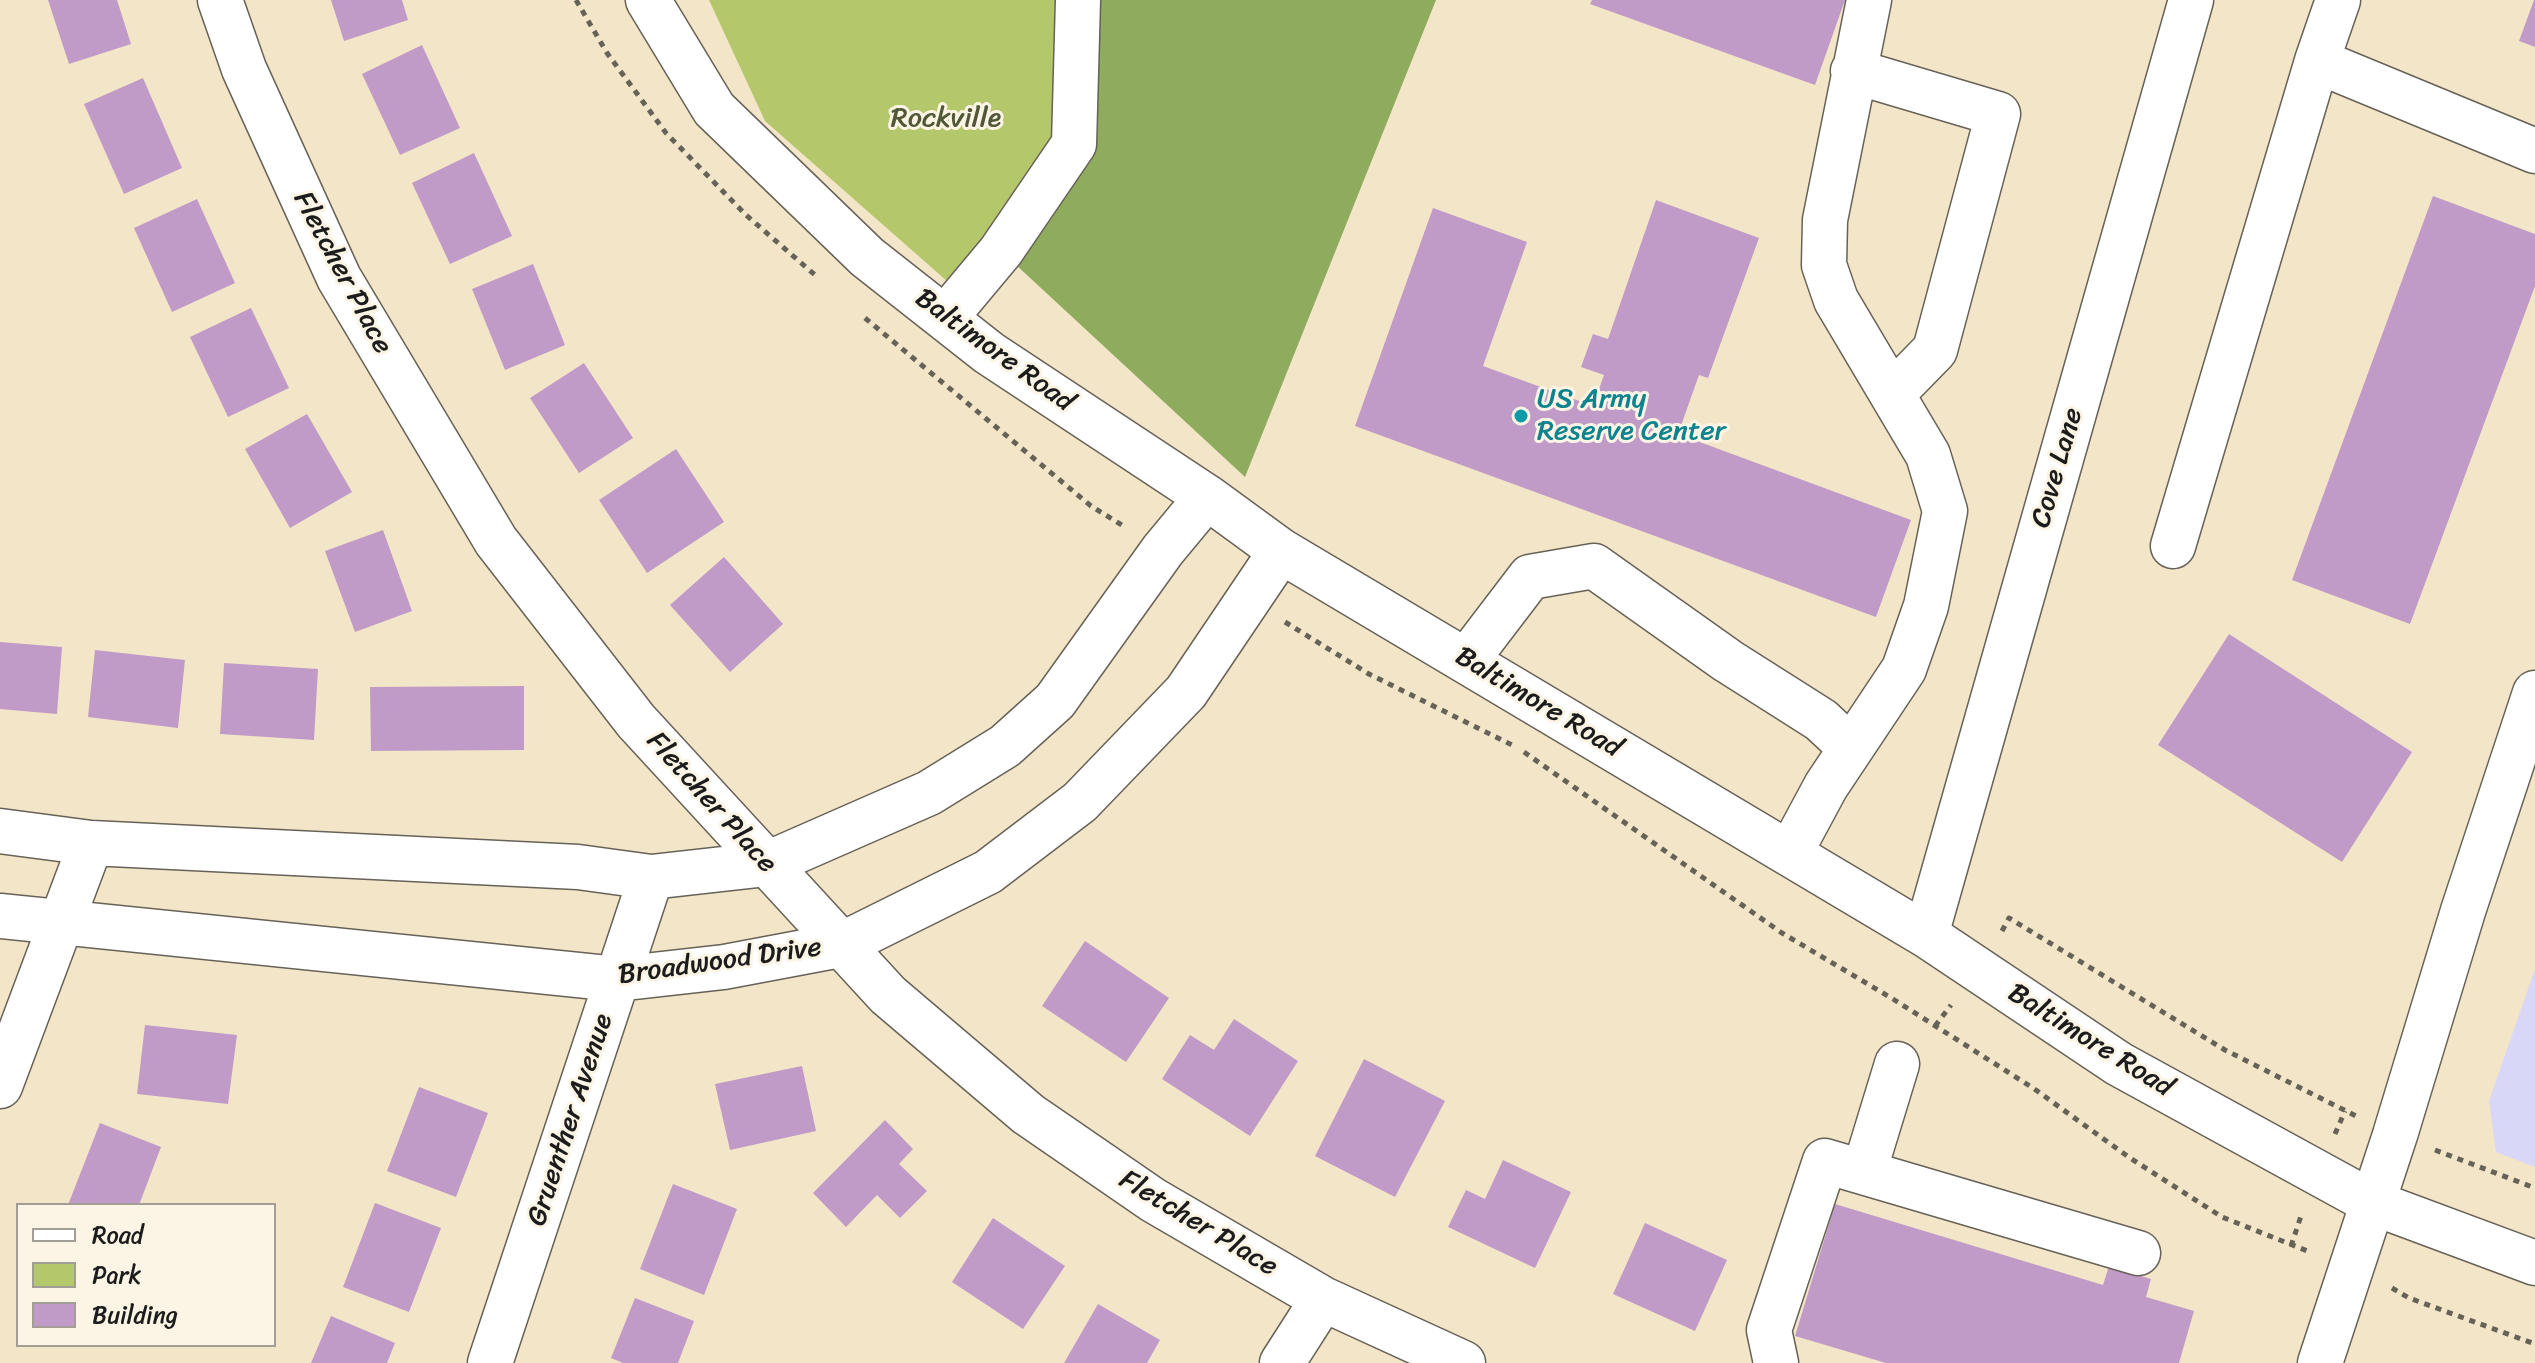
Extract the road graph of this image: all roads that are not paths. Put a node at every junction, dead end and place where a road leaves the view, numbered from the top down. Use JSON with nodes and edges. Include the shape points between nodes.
{"nodes":[{"id":1,"x":220,"y":0,"type":"edge"},
{"id":2,"x":648,"y":0,"type":"edge"},
{"id":3,"x":1078,"y":0,"type":"edge"},
{"id":4,"x":1869,"y":0,"type":"edge"},
{"id":5,"x":2191,"y":0,"type":"edge"},
{"id":6,"x":2338,"y":0,"type":"edge"},
{"id":7,"x":2317,"y":61,"type":"junction"},
{"id":8,"x":1853,"y":71,"type":"junction"},
{"id":9,"x":2535,"y":151,"type":"edge"},
{"id":10,"x":945,"y":318,"type":"junction"},
{"id":11,"x":1892,"y":394,"type":"junction"},
{"id":12,"x":1207,"y":497,"type":"junction"},
{"id":13,"x":2173,"y":546,"type":"dead end"},
{"id":14,"x":1281,"y":551,"type":"junction"},
{"id":15,"x":1466,"y":661,"type":"junction"},
{"id":16,"x":2535,"y":693,"type":"edge"},
{"id":17,"x":1851,"y":748,"type":"junction"},
{"id":18,"x":0,"y":831,"type":"edge"},
{"id":19,"x":91,"y":843,"type":"junction"},
{"id":20,"x":1790,"y":853,"type":"junction"},
{"id":21,"x":767,"y":864,"type":"junction"},
{"id":22,"x":651,"y":877,"type":"junction"},
{"id":23,"x":0,"y":916,"type":"edge"},
{"id":24,"x":61,"y":922,"type":"junction"},
{"id":25,"x":1926,"y":935,"type":"junction"},
{"id":26,"x":841,"y":945,"type":"junction"},
{"id":27,"x":617,"y":979,"type":"junction"},
{"id":28,"x":1897,"y":1064,"type":"dead end"},
{"id":29,"x":0,"y":1086,"type":"edge"},
{"id":30,"x":1864,"y":1172,"type":"junction"},
{"id":31,"x":2371,"y":1202,"type":"junction"},
{"id":32,"x":2138,"y":1253,"type":"dead end"},
{"id":33,"x":2535,"y":1263,"type":"edge"},
{"id":34,"x":1323,"y":1299,"type":"junction"},
{"id":35,"x":2323,"y":1362,"type":"edge"},
{"id":36,"x":490,"y":1363,"type":"edge"},
{"id":37,"x":1282,"y":1363,"type":"edge"},
{"id":38,"x":1463,"y":1363,"type":"edge"},
{"id":39,"x":1776,"y":1363,"type":"edge"}],
"edges":[{"from":1,"to":21,"type":"street","name":"Fletcher Place","via":[[244,69],[339,278],[496,541],[636,721]]},
{"from":2,"to":10,"type":"street","name":"Baltimore Road","via":[[714,109],[867,257]]},
{"from":3,"to":10,"type":"street","via":[[1074,144],[1001,251]]},
{"from":4,"to":8,"type":"street"},
{"from":5,"to":25,"type":"street","name":"Cove Lane"},
{"from":6,"to":7,"type":"street"},
{"from":7,"to":9,"type":"street"},
{"from":7,"to":13,"type":"street"},
{"from":8,"to":11,"type":"street","via":[[1825,220],[1824,265],[1836,300]]},
{"from":8,"to":11,"type":"street","via":[[1998,114],[1935,350]]},
{"from":10,"to":12,"type":"street","name":"Baltimore Road","via":[[989,353]]},
{"from":11,"to":17,"type":"street","via":[[1928,455],[1945,511],[1926,606],[1904,669]]},
{"from":12,"to":14,"type":"street","name":"Baltimore Road"},
{"from":12,"to":21,"type":"street","via":[[1055,701],[1005,746],[929,793]]},
{"from":14,"to":15,"type":"street","name":"Baltimore Road"},
{"from":14,"to":26,"type":"street","name":"Broadwood Drive","via":[[1186,692],[1080,802],[988,872]]},
{"from":15,"to":17,"type":"street","via":[[1530,577],[1594,566],[1821,720]]},
{"from":15,"to":20,"type":"street","name":"Baltimore Road"},
{"from":16,"to":31,"type":"street"},
{"from":17,"to":20,"type":"street"},
{"from":18,"to":19,"type":"street"},
{"from":19,"to":22,"type":"street","via":[[578,867]]},
{"from":19,"to":24,"type":"street"},
{"from":20,"to":25,"type":"street","name":"Baltimore Road"},
{"from":21,"to":22,"type":"street"},
{"from":21,"to":26,"type":"street","name":"Fletcher Place"},
{"from":22,"to":27,"type":"street","name":"Gruenther Avenue"},
{"from":23,"to":24,"type":"street","name":"Broadwood Drive"},
{"from":24,"to":27,"type":"street","name":"Broadwood Drive"},
{"from":24,"to":29,"type":"street"},
{"from":25,"to":31,"type":"street","name":"Baltimore Road","via":[[2119,1064]]},
{"from":26,"to":27,"type":"street","name":"Broadwood Drive","via":[[724,967]]},
{"from":26,"to":34,"type":"street","name":"Fletcher Place","via":[[888,995],[1028,1114],[1153,1200]]},
{"from":27,"to":36,"type":"street","name":"Gruenther Avenue"},
{"from":28,"to":30,"type":"street"},
{"from":30,"to":32,"type":"street"},
{"from":30,"to":39,"type":"street","via":[[1825,1161],[1769,1330]]},
{"from":31,"to":33,"type":"street","name":"Baltimore Road"},
{"from":31,"to":35,"type":"street"},
{"from":34,"to":37,"type":"street"},
{"from":34,"to":38,"type":"street","name":"Fletcher Place"}]}
